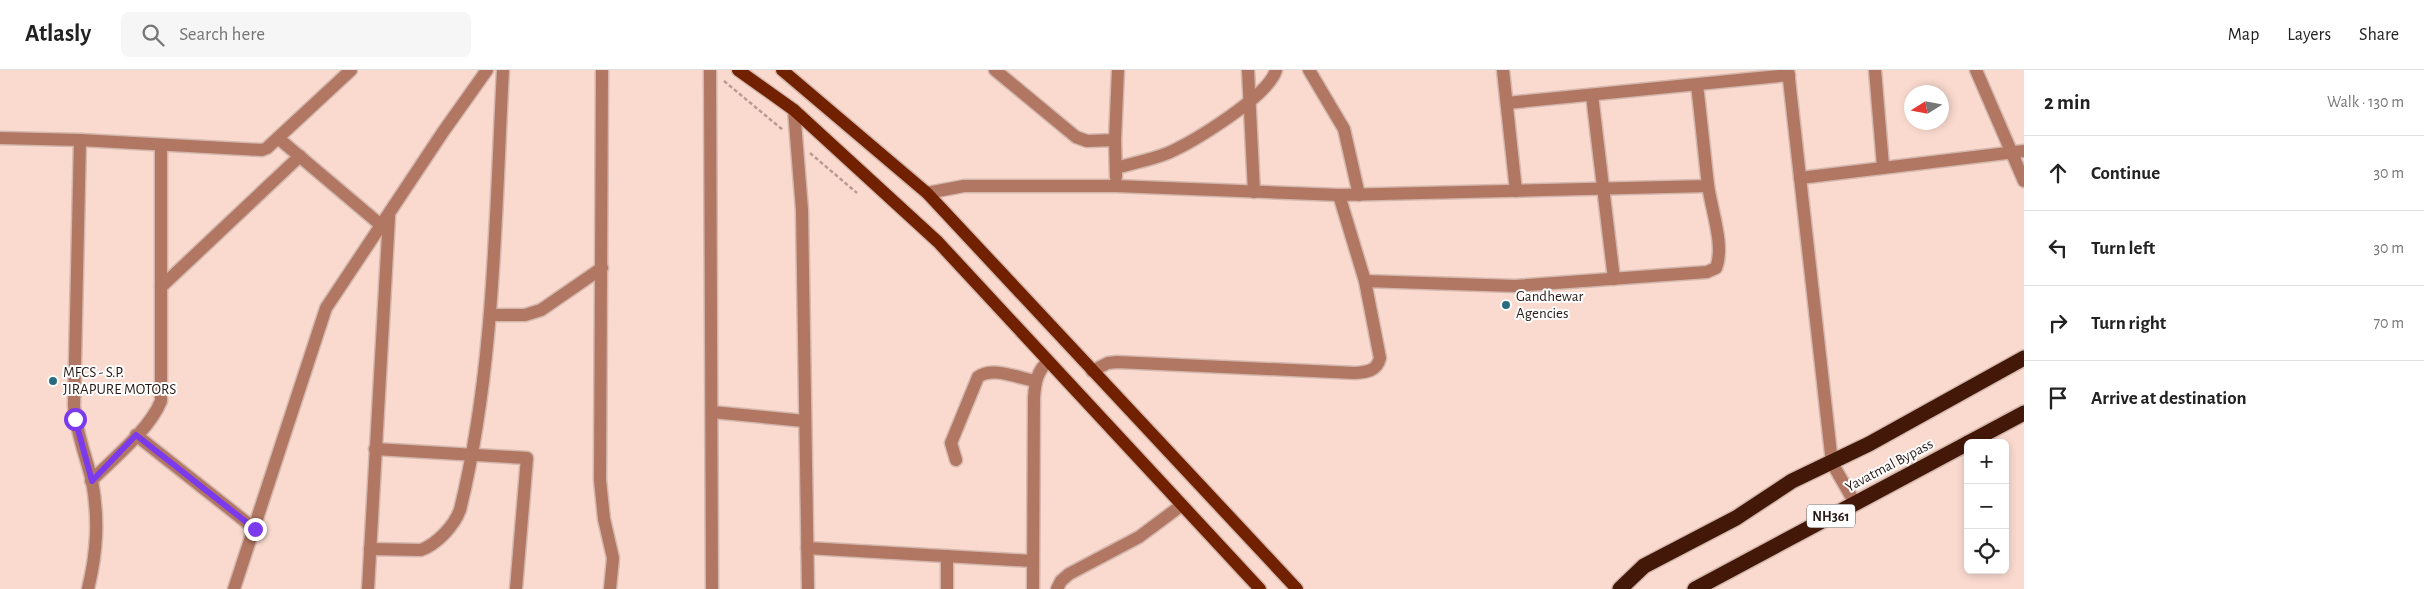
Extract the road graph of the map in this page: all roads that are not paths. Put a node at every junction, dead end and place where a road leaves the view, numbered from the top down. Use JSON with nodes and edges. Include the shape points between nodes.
{"nodes":[{"id":1,"x":351,"y":70,"type":"edge"},
{"id":2,"x":487,"y":70,"type":"edge"},
{"id":3,"x":503,"y":70,"type":"edge"},
{"id":4,"x":602,"y":70,"type":"edge"},
{"id":5,"x":710,"y":70,"type":"edge"},
{"id":6,"x":738,"y":70,"type":"edge"},
{"id":7,"x":782,"y":70,"type":"edge"},
{"id":8,"x":995,"y":70,"type":"edge"},
{"id":9,"x":1118,"y":70,"type":"edge"},
{"id":10,"x":1248,"y":70,"type":"edge"},
{"id":11,"x":1276,"y":70,"type":"edge"},
{"id":12,"x":1310,"y":70,"type":"edge"},
{"id":13,"x":1503,"y":70,"type":"edge"},
{"id":14,"x":1876,"y":70,"type":"edge"},
{"id":15,"x":1976,"y":70,"type":"edge"},
{"id":16,"x":1788,"y":73,"type":"edge"},
{"id":17,"x":1697,"y":85,"type":"junction"},
{"id":18,"x":1592,"y":95,"type":"junction"},
{"id":19,"x":1249,"y":103,"type":"junction"},
{"id":20,"x":1507,"y":104,"type":"junction"},
{"id":21,"x":794,"y":110,"type":"junction"},
{"id":22,"x":0,"y":138,"type":"edge"},
{"id":23,"x":278,"y":138,"type":"junction"},
{"id":24,"x":80,"y":140,"type":"junction"},
{"id":25,"x":1115,"y":140,"type":"junction"},
{"id":26,"x":161,"y":146,"type":"junction"},
{"id":27,"x":2018,"y":152,"type":"edge"},
{"id":28,"x":300,"y":156,"type":"junction"},
{"id":29,"x":1883,"y":166,"type":"junction"},
{"id":30,"x":1116,"y":168,"type":"junction"},
{"id":31,"x":1800,"y":178,"type":"junction"},
{"id":32,"x":2024,"y":181,"type":"edge"},
{"id":33,"x":1116,"y":186,"type":"junction"},
{"id":34,"x":1708,"y":186,"type":"junction"},
{"id":35,"x":1602,"y":188,"type":"junction"},
{"id":36,"x":1516,"y":191,"type":"junction"},
{"id":37,"x":1254,"y":192,"type":"junction"},
{"id":38,"x":927,"y":193,"type":"junction"},
{"id":39,"x":1339,"y":195,"type":"junction"},
{"id":40,"x":1358,"y":195,"type":"junction"},
{"id":41,"x":385,"y":221,"type":"junction"},
{"id":42,"x":602,"y":268,"type":"junction"},
{"id":43,"x":1614,"y":279,"type":"junction"},
{"id":44,"x":1364,"y":281,"type":"junction"},
{"id":45,"x":161,"y":287,"type":"junction"},
{"id":46,"x":490,"y":315,"type":"junction"},
{"id":47,"x":2024,"y":358,"type":"edge"},
{"id":48,"x":1048,"y":360,"type":"junction"},
{"id":49,"x":1092,"y":370,"type":"junction"},
{"id":50,"x":1035,"y":381,"type":"junction"},
{"id":51,"x":712,"y":412,"type":"junction"},
{"id":52,"x":2024,"y":413,"type":"edge"},
{"id":53,"x":804,"y":421,"type":"junction"},
{"id":54,"x":136,"y":435,"type":"junction"},
{"id":55,"x":1975,"y":439,"type":"edge"},
{"id":56,"x":1964,"y":445,"type":"edge"},
{"id":57,"x":376,"y":449,"type":"junction"},
{"id":58,"x":474,"y":454,"type":"junction"},
{"id":59,"x":956,"y":460,"type":"dead end"},
{"id":60,"x":1832,"y":463,"type":"junction"},
{"id":61,"x":92,"y":481,"type":"junction"},
{"id":62,"x":1855,"y":503,"type":"junction"},
{"id":63,"x":1182,"y":506,"type":"junction"},
{"id":64,"x":255,"y":529,"type":"junction"},
{"id":65,"x":807,"y":548,"type":"junction"},
{"id":66,"x":370,"y":549,"type":"junction"},
{"id":67,"x":947,"y":556,"type":"junction"},
{"id":68,"x":1032,"y":561,"type":"junction"},
{"id":69,"x":88,"y":589,"type":"edge"},
{"id":70,"x":234,"y":589,"type":"edge"},
{"id":71,"x":368,"y":589,"type":"edge"},
{"id":72,"x":516,"y":589,"type":"edge"},
{"id":73,"x":610,"y":589,"type":"edge"},
{"id":74,"x":712,"y":589,"type":"edge"},
{"id":75,"x":808,"y":589,"type":"edge"},
{"id":76,"x":947,"y":589,"type":"edge"},
{"id":77,"x":1033,"y":589,"type":"edge"},
{"id":78,"x":1057,"y":589,"type":"edge"},
{"id":79,"x":1260,"y":589,"type":"edge"},
{"id":80,"x":1297,"y":589,"type":"edge"},
{"id":81,"x":1620,"y":589,"type":"edge"},
{"id":82,"x":1695,"y":589,"type":"edge"}],
"edges":[{"from":1,"to":23,"type":"street"},
{"from":2,"to":41,"type":"street"},
{"from":3,"to":46,"type":"street"},
{"from":4,"to":42,"type":"street"},
{"from":5,"to":51,"type":"street"},
{"from":6,"to":21,"type":"main road"},
{"from":7,"to":38,"type":"main road"},
{"from":8,"to":25,"type":"street","via":[[1076,137],[1087,141]]},
{"from":9,"to":25,"type":"street"},
{"from":10,"to":19,"type":"street"},
{"from":11,"to":19,"type":"street","via":[[1265,89]]},
{"from":12,"to":40,"type":"street","via":[[1344,129]]},
{"from":13,"to":20,"type":"street"},
{"from":14,"to":29,"type":"street"},
{"from":15,"to":27,"type":"street"},
{"from":16,"to":17,"type":"street"},
{"from":16,"to":31,"type":"street"},
{"from":17,"to":18,"type":"street"},
{"from":17,"to":34,"type":"street"},
{"from":18,"to":20,"type":"street"},
{"from":18,"to":35,"type":"street"},
{"from":19,"to":30,"type":"street","via":[[1181,147]]},
{"from":19,"to":37,"type":"street"},
{"from":20,"to":36,"type":"street"},
{"from":21,"to":48,"type":"main road","via":[[938,242]]},
{"from":21,"to":53,"type":"street","via":[[802,210]]},
{"from":22,"to":24,"type":"street"},
{"from":23,"to":26,"type":"street","via":[[262,150]]},
{"from":23,"to":28,"type":"street"},
{"from":24,"to":26,"type":"street"},
{"from":24,"to":61,"type":"street","via":[[74,406]]},
{"from":25,"to":30,"type":"street"},
{"from":26,"to":45,"type":"street"},
{"from":27,"to":29,"type":"street"},
{"from":27,"to":32,"type":"street"},
{"from":28,"to":41,"type":"street"},
{"from":28,"to":45,"type":"street"},
{"from":29,"to":31,"type":"street"},
{"from":30,"to":33,"type":"street"},
{"from":31,"to":60,"type":"street"},
{"from":33,"to":37,"type":"street"},
{"from":33,"to":38,"type":"street","via":[[964,186]]},
{"from":34,"to":35,"type":"street"},
{"from":34,"to":43,"type":"street","via":[[1719,249],[1716,268],[1707,272]]},
{"from":35,"to":36,"type":"street"},
{"from":35,"to":43,"type":"street"},
{"from":36,"to":40,"type":"street"},
{"from":37,"to":39,"type":"street"},
{"from":38,"to":49,"type":"main road"},
{"from":39,"to":40,"type":"street"},
{"from":39,"to":44,"type":"street"},
{"from":41,"to":57,"type":"street"},
{"from":41,"to":64,"type":"street","via":[[326,308]]},
{"from":42,"to":46,"type":"street","via":[[541,310],[525,315]]},
{"from":42,"to":73,"type":"street","via":[[600,480],[613,558]]},
{"from":43,"to":44,"type":"street","via":[[1515,286]]},
{"from":44,"to":49,"type":"street","via":[[1380,358],[1378,365],[1364,373],[1117,362]]},
{"from":45,"to":54,"type":"street","via":[[161,401]]},
{"from":46,"to":58,"type":"street"},
{"from":47,"to":60,"type":"highway"},
{"from":48,"to":50,"type":"street","via":[[1039,369]]},
{"from":48,"to":63,"type":"main road"},
{"from":49,"to":80,"type":"main road"},
{"from":50,"to":59,"type":"street","via":[[992,372],[978,377],[951,443]]},
{"from":50,"to":68,"type":"street"},
{"from":51,"to":53,"type":"street"},
{"from":51,"to":74,"type":"street"},
{"from":52,"to":55,"type":"highway","name":"Yavatmal Bypass","number":"NH361"},
{"from":53,"to":65,"type":"street"},
{"from":54,"to":61,"type":"street"},
{"from":54,"to":64,"type":"street"},
{"from":56,"to":62,"type":"highway","name":"Yavatmal Bypass","number":"NH361"},
{"from":57,"to":58,"type":"street"},
{"from":57,"to":66,"type":"street"},
{"from":58,"to":66,"type":"street","via":[[457,517],[437,541],[421,550]]},
{"from":58,"to":72,"type":"street","via":[[527,458]]},
{"from":60,"to":62,"type":"street"},
{"from":60,"to":81,"type":"highway","via":[[1792,481],[1736,518],[1644,566]]},
{"from":61,"to":69,"type":"street","via":[[97,524],[95,560]]},
{"from":62,"to":82,"type":"highway","name":"Yavatmal Bypass","number":"NH361"},
{"from":63,"to":78,"type":"street","via":[[1139,537],[1069,574]]},
{"from":63,"to":79,"type":"main road"},
{"from":64,"to":70,"type":"street"},
{"from":65,"to":67,"type":"street"},
{"from":65,"to":75,"type":"street"},
{"from":66,"to":71,"type":"street"},
{"from":67,"to":68,"type":"street"},
{"from":67,"to":76,"type":"street"},
{"from":68,"to":77,"type":"street"}]}
